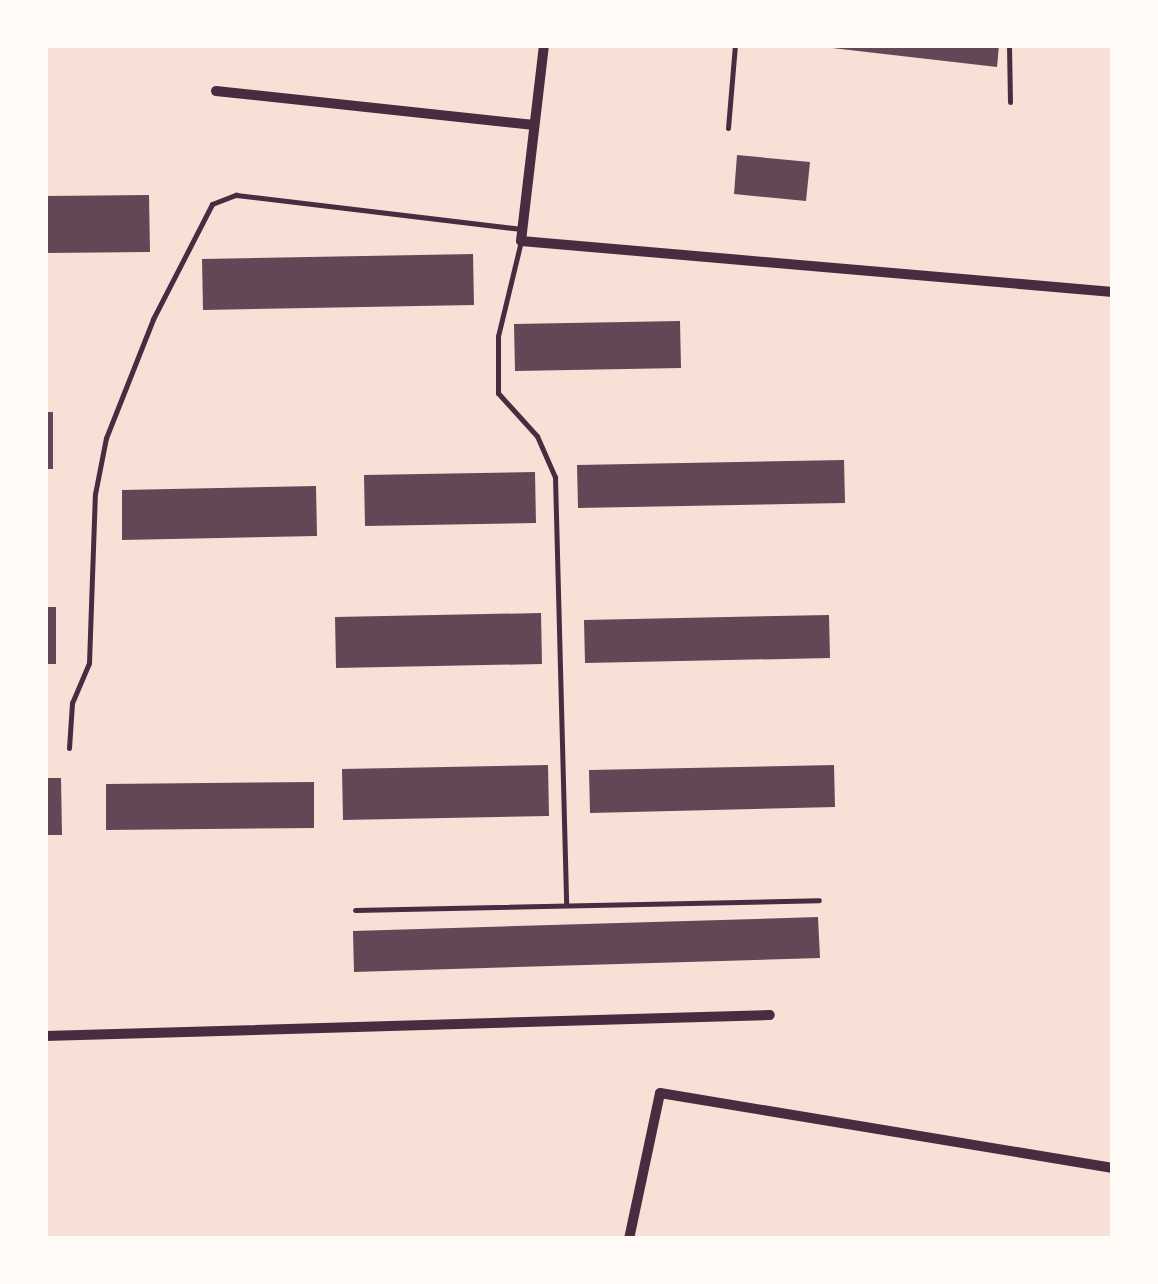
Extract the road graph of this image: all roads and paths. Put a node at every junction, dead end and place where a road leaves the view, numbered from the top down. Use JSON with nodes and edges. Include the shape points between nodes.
{"nodes":[{"id":1,"x":544,"y":45,"type":"edge"},
{"id":2,"x":735,"y":45,"type":"edge"},
{"id":3,"x":1009,"y":45,"type":"edge"},
{"id":4,"x":216,"y":91,"type":"dead end"},
{"id":5,"x":1010,"y":102,"type":"dead end"},
{"id":6,"x":534,"y":126,"type":"junction"},
{"id":7,"x":728,"y":128,"type":"dead end"},
{"id":8,"x":521,"y":235,"type":"junction"},
{"id":9,"x":1113,"y":292,"type":"edge"},
{"id":10,"x":69,"y":748,"type":"dead end"},
{"id":11,"x":820,"y":900,"type":"dead end"},
{"id":12,"x":566,"y":906,"type":"junction"},
{"id":13,"x":355,"y":910,"type":"dead end"},
{"id":14,"x":770,"y":1015,"type":"dead end"},
{"id":15,"x":45,"y":1036,"type":"edge"},
{"id":16,"x":1113,"y":1168,"type":"edge"},
{"id":17,"x":628,"y":1239,"type":"edge"}],
"edges":[{"from":1,"to":6,"type":"street"},
{"from":2,"to":7,"type":"lane"},
{"from":3,"to":5,"type":"lane"},
{"from":4,"to":6,"type":"street"},
{"from":6,"to":8,"type":"street"},
{"from":8,"to":9,"type":"street"},
{"from":8,"to":10,"type":"lane","via":[[236,195],[212,204],[153,319],[106,438],[95,494],[90,663],[72,703]]},
{"from":8,"to":12,"type":"lane","via":[[498,336],[498,393],[536,436],[555,477]]},
{"from":11,"to":12,"type":"lane"},
{"from":12,"to":13,"type":"lane"},
{"from":14,"to":15,"type":"street"},
{"from":16,"to":17,"type":"street","via":[[660,1093]]}]}
